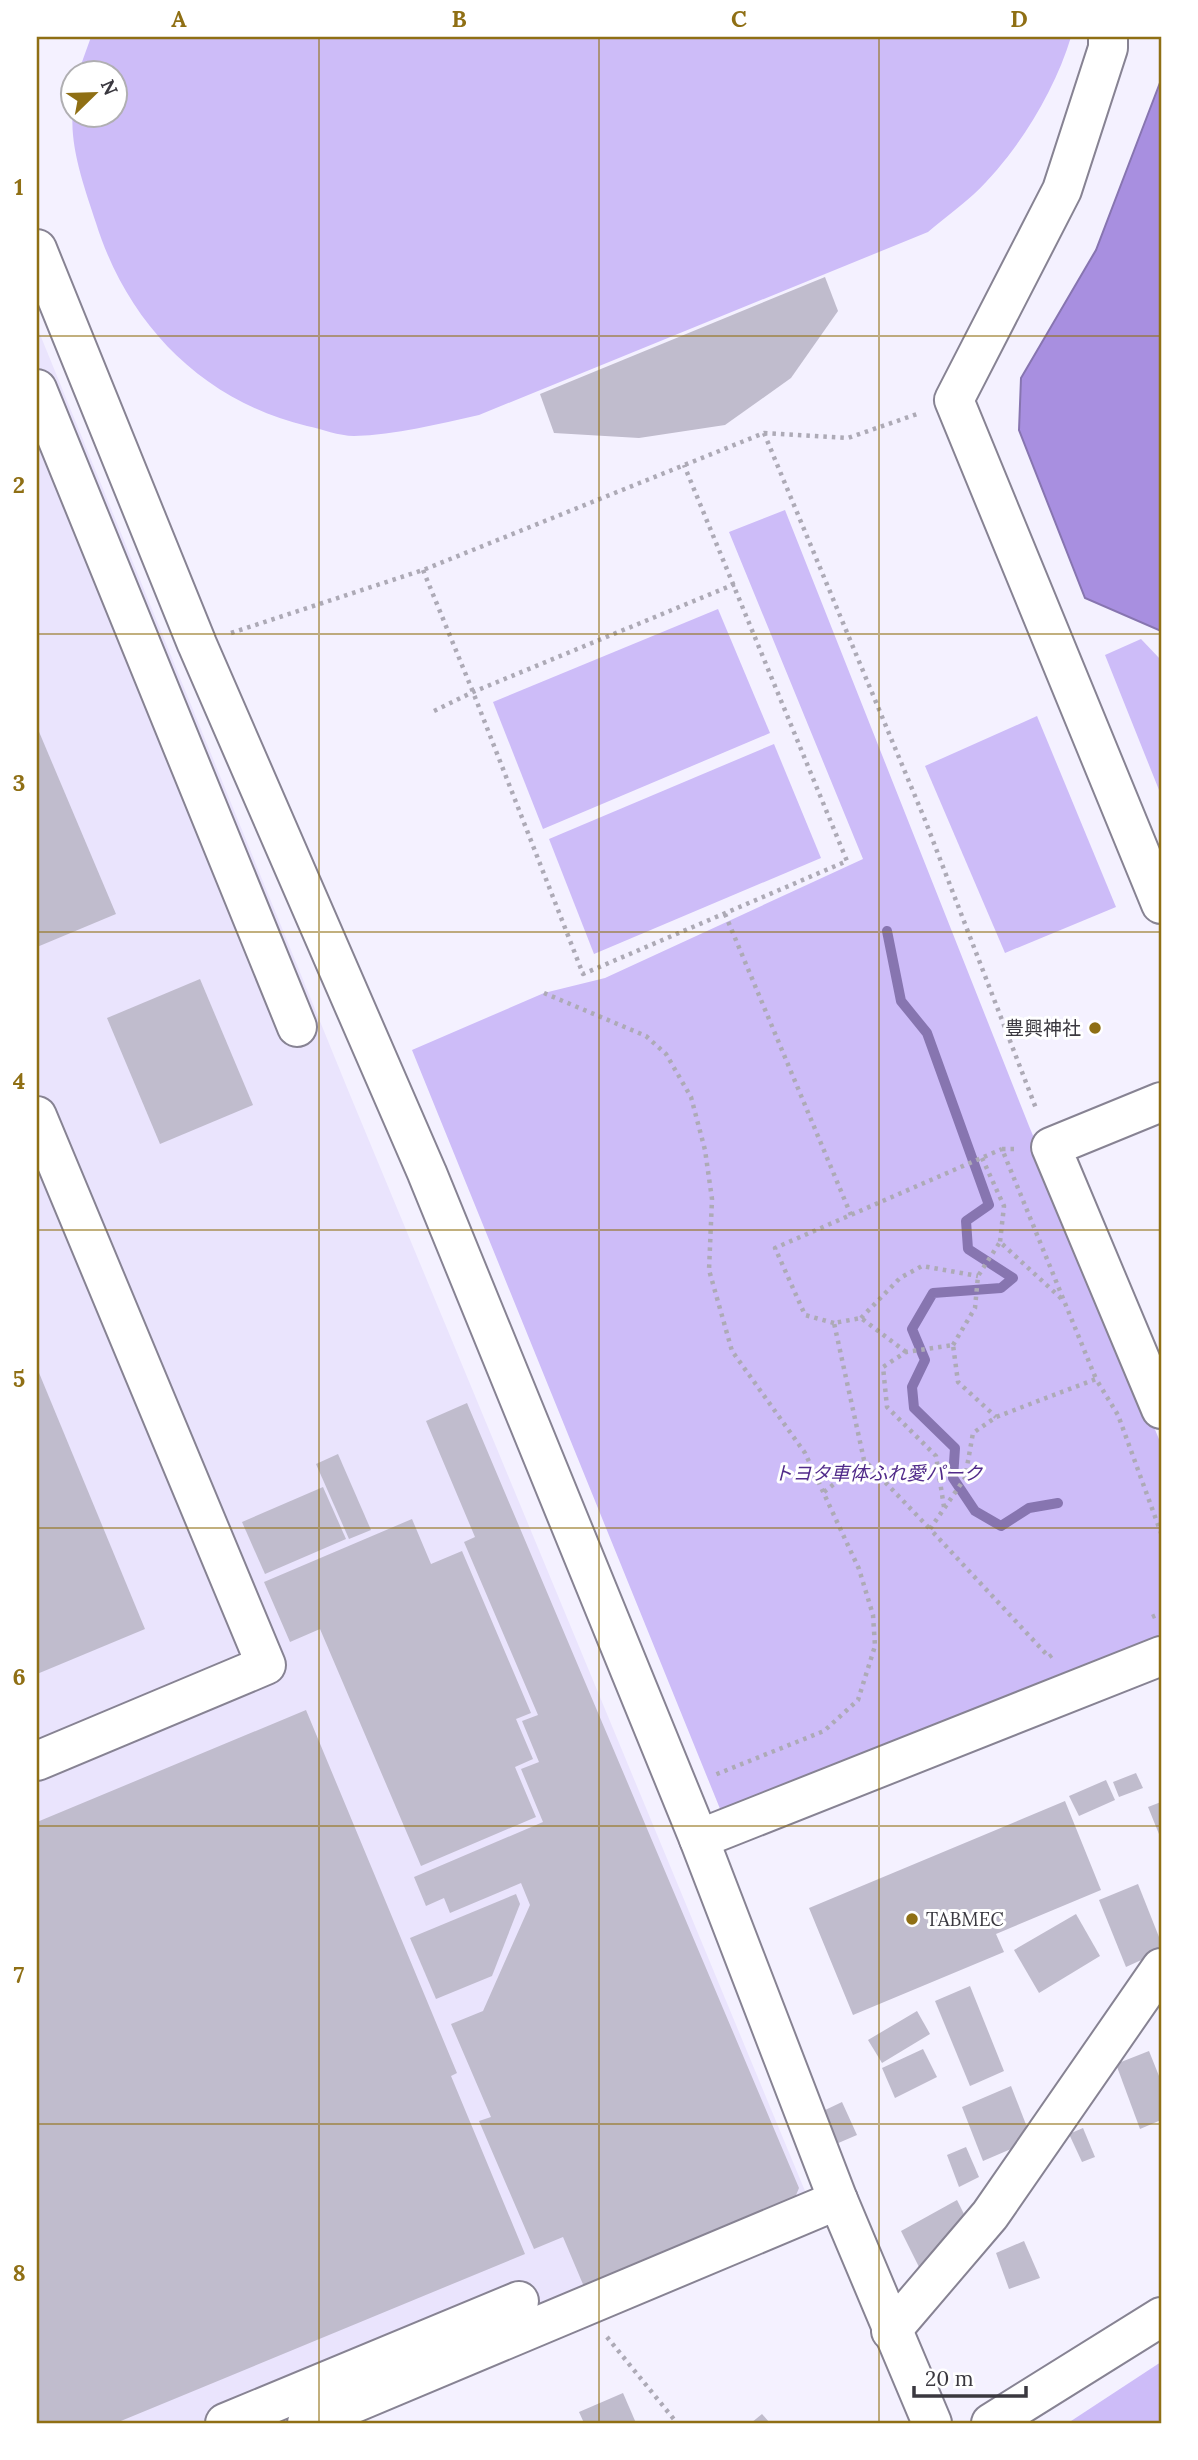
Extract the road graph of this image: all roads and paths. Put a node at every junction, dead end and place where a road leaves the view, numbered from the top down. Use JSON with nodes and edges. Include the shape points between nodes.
{"nodes":[{"id":1,"x":1108,"y":37,"type":"edge"},
{"id":2,"x":37,"y":249,"type":"edge"},
{"id":3,"x":37,"y":389,"type":"edge"},
{"id":4,"x":954,"y":400,"type":"junction"},
{"id":5,"x":764,"y":433,"type":"junction"},
{"id":6,"x":684,"y":465,"type":"junction"},
{"id":7,"x":423,"y":570,"type":"junction"},
{"id":8,"x":735,"y":584,"type":"junction"},
{"id":9,"x":197,"y":644,"type":"junction"},
{"id":10,"x":473,"y":692,"type":"junction"},
{"id":11,"x":434,"y":711,"type":"dead end"},
{"id":12,"x":1161,"y":904,"type":"edge"},
{"id":13,"x":725,"y":914,"type":"dead end"},
{"id":14,"x":544,"y":993,"type":"dead end"},
{"id":15,"x":297,"y":1027,"type":"dead end"},
{"id":16,"x":1161,"y":1102,"type":"edge"},
{"id":17,"x":37,"y":1116,"type":"edge"},
{"id":18,"x":1051,"y":1147,"type":"junction"},
{"id":19,"x":1002,"y":1149,"type":"junction"},
{"id":20,"x":980,"y":1159,"type":"junction"},
{"id":21,"x":851,"y":1215,"type":"junction"},
{"id":22,"x":1000,"y":1242,"type":"junction"},
{"id":23,"x":978,"y":1276,"type":"junction"},
{"id":24,"x":1065,"y":1301,"type":"junction"},
{"id":25,"x":861,"y":1318,"type":"junction"},
{"id":26,"x":834,"y":1323,"type":"junction"},
{"id":27,"x":953,"y":1345,"type":"junction"},
{"id":28,"x":906,"y":1352,"type":"junction"},
{"id":29,"x":1097,"y":1379,"type":"junction"},
{"id":30,"x":1161,"y":1409,"type":"edge"},
{"id":31,"x":996,"y":1417,"type":"junction"},
{"id":32,"x":863,"y":1460,"type":"junction"},
{"id":33,"x":824,"y":1492,"type":"junction"},
{"id":34,"x":944,"y":1508,"type":"junction"},
{"id":35,"x":930,"y":1529,"type":"junction"},
{"id":36,"x":1161,"y":1533,"type":"edge"},
{"id":37,"x":1161,"y":1613,"type":"edge"},
{"id":38,"x":1149,"y":1618,"type":"dead end"},
{"id":39,"x":1061,"y":1652,"type":"dead end"},
{"id":40,"x":1161,"y":1657,"type":"edge"},
{"id":41,"x":37,"y":1761,"type":"edge"},
{"id":42,"x":708,"y":1778,"type":"dead end"},
{"id":43,"x":699,"y":1839,"type":"junction"},
{"id":44,"x":1161,"y":1968,"type":"edge"},
{"id":45,"x":838,"y":2200,"type":"junction"},
{"id":46,"x":519,"y":2301,"type":"dead end"},
{"id":47,"x":585,"y":2309,"type":"junction"},
{"id":48,"x":1161,"y":2317,"type":"edge"},
{"id":49,"x":891,"y":2331,"type":"junction"},
{"id":50,"x":225,"y":2423,"type":"edge"},
{"id":51,"x":307,"y":2423,"type":"edge"},
{"id":52,"x":677,"y":2423,"type":"edge"},
{"id":53,"x":932,"y":2423,"type":"edge"},
{"id":54,"x":991,"y":2423,"type":"edge"}],
"edges":[{"from":1,"to":4,"type":"street","via":[[1062,191]]},
{"from":2,"to":9,"type":"street"},
{"from":3,"to":15,"type":"street"},
{"from":4,"to":5,"type":"path","via":[[848,438]]},
{"from":4,"to":12,"type":"street"},
{"from":5,"to":6,"type":"path"},
{"from":5,"to":18,"type":"path","via":[[925,820]]},
{"from":6,"to":7,"type":"path"},
{"from":6,"to":8,"type":"path"},
{"from":7,"to":9,"type":"path"},
{"from":7,"to":10,"type":"path"},
{"from":8,"to":10,"type":"path"},
{"from":8,"to":10,"type":"path","via":[[847,861],[583,974]]},
{"from":9,"to":43,"type":"street","via":[[427,1173]]},
{"from":10,"to":11,"type":"path"},
{"from":13,"to":21,"type":"path"},
{"from":14,"to":33,"type":"path","via":[[646,1036],[666,1054],[691,1097],[712,1199],[709,1270],[732,1351],[805,1453]]},
{"from":16,"to":18,"type":"street"},
{"from":17,"to":41,"type":"street","via":[[266,1665]]},
{"from":18,"to":19,"type":"path"},
{"from":18,"to":30,"type":"street"},
{"from":19,"to":20,"type":"path"},
{"from":19,"to":24,"type":"path"},
{"from":20,"to":21,"type":"path"},
{"from":20,"to":22,"type":"path","via":[[1004,1206]]},
{"from":21,"to":26,"type":"path","via":[[775,1248],[805,1315]]},
{"from":22,"to":23,"type":"path"},
{"from":22,"to":24,"type":"path"},
{"from":23,"to":25,"type":"path","via":[[922,1266],[900,1278]]},
{"from":23,"to":27,"type":"path","via":[[975,1308]]},
{"from":24,"to":29,"type":"path"},
{"from":25,"to":26,"type":"path"},
{"from":25,"to":28,"type":"path"},
{"from":26,"to":32,"type":"path"},
{"from":27,"to":28,"type":"path"},
{"from":27,"to":31,"type":"path","via":[[958,1382]]},
{"from":28,"to":34,"type":"path","via":[[883,1367],[887,1408],[936,1456]]},
{"from":29,"to":31,"type":"path"},
{"from":29,"to":36,"type":"path","via":[[1118,1415]]},
{"from":31,"to":34,"type":"path","via":[[973,1433],[961,1483]]},
{"from":32,"to":33,"type":"path"},
{"from":32,"to":35,"type":"path"},
{"from":33,"to":42,"type":"path","via":[[859,1569],[873,1615],[875,1646],[858,1700],[824,1731]]},
{"from":34,"to":35,"type":"path"},
{"from":35,"to":39,"type":"path","via":[[1049,1657]]},
{"from":37,"to":38,"type":"path"},
{"from":40,"to":43,"type":"street"},
{"from":43,"to":45,"type":"street"},
{"from":44,"to":49,"type":"street","via":[[990,2215]]},
{"from":45,"to":47,"type":"street"},
{"from":45,"to":49,"type":"street"},
{"from":46,"to":50,"type":"street"},
{"from":47,"to":51,"type":"street"},
{"from":47,"to":52,"type":"path"},
{"from":48,"to":54,"type":"street"},
{"from":49,"to":53,"type":"street"}]}
